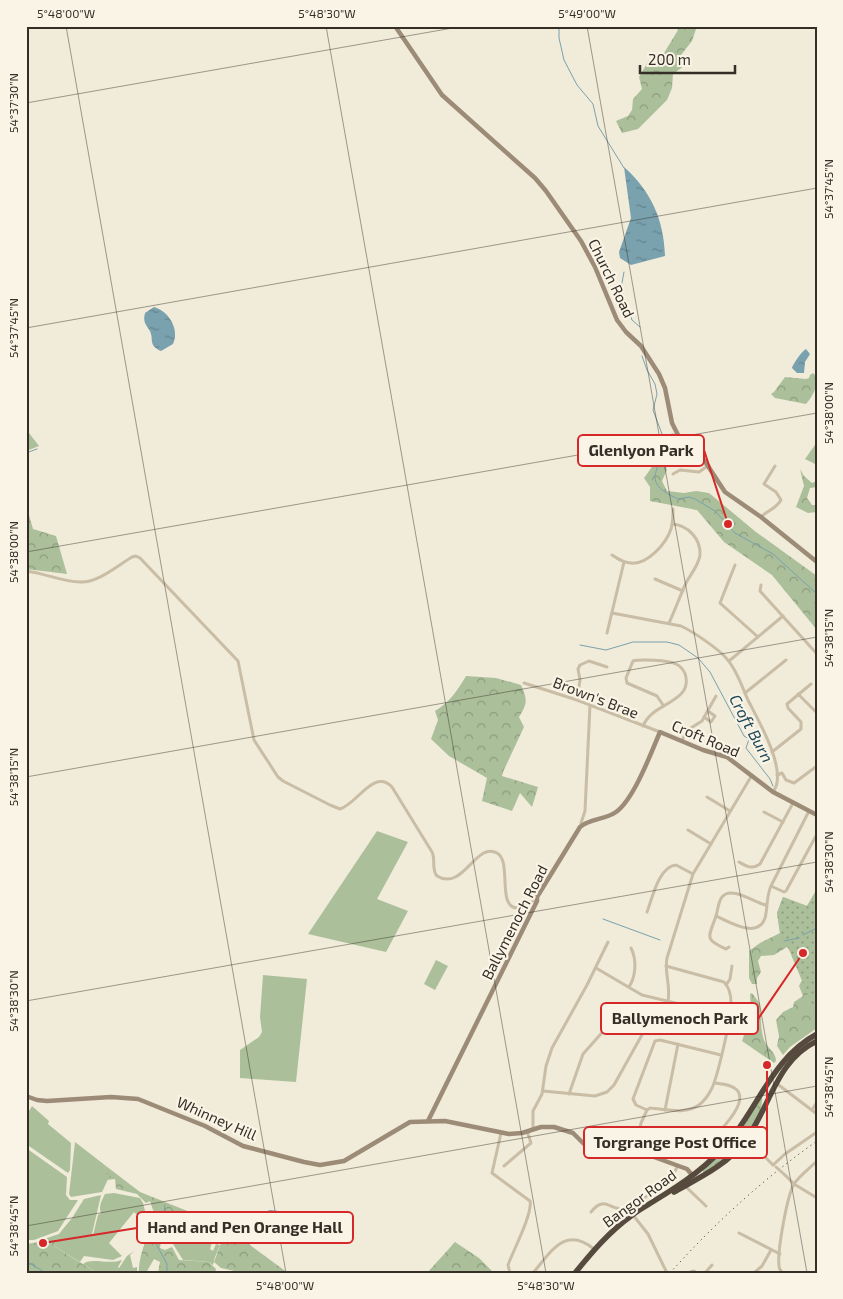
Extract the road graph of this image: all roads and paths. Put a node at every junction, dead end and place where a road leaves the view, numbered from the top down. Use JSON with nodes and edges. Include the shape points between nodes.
{"nodes":[{"id":1,"x":395,"y":26,"type":"edge"},
{"id":2,"x":709,"y":465,"type":"junction"},
{"id":3,"x":775,"y":466,"type":"dead end"},
{"id":4,"x":673,"y":474,"type":"dead end"},
{"id":5,"x":673,"y":509,"type":"dead end"},
{"id":6,"x":761,"y":517,"type":"junction"},
{"id":7,"x":672,"y":524,"type":"junction"},
{"id":8,"x":612,"y":556,"type":"dead end"},
{"id":9,"x":624,"y":562,"type":"junction"},
{"id":10,"x":817,"y":562,"type":"edge"},
{"id":11,"x":735,"y":565,"type":"dead end"},
{"id":12,"x":26,"y":571,"type":"edge"},
{"id":13,"x":655,"y":579,"type":"dead end"},
{"id":14,"x":761,"y":585,"type":"dead end"},
{"id":15,"x":683,"y":591,"type":"junction"},
{"id":16,"x":612,"y":613,"type":"junction"},
{"id":17,"x":783,"y":616,"type":"junction"},
{"id":18,"x":669,"y":623,"type":"junction"},
{"id":19,"x":607,"y":633,"type":"dead end"},
{"id":20,"x":758,"y":637,"type":"junction"},
{"id":21,"x":817,"y":654,"type":"edge"},
{"id":22,"x":786,"y":660,"type":"dead end"},
{"id":23,"x":729,"y":661,"type":"junction"},
{"id":24,"x":607,"y":666,"type":"dead end"},
{"id":25,"x":524,"y":683,"type":"dead end"},
{"id":26,"x":811,"y":684,"type":"dead end"},
{"id":27,"x":745,"y":693,"type":"junction"},
{"id":28,"x":798,"y":694,"type":"junction"},
{"id":29,"x":716,"y":696,"type":"dead end"},
{"id":30,"x":576,"y":700,"type":"junction"},
{"id":31,"x":590,"y":705,"type":"junction"},
{"id":32,"x":663,"y":705,"type":"junction"},
{"id":33,"x":708,"y":710,"type":"junction"},
{"id":34,"x":817,"y":713,"type":"edge"},
{"id":35,"x":704,"y":717,"type":"junction"},
{"id":36,"x":643,"y":726,"type":"junction"},
{"id":37,"x":660,"y":732,"type":"junction"},
{"id":38,"x":682,"y":741,"type":"junction"},
{"id":39,"x":772,"y":752,"type":"junction"},
{"id":40,"x":817,"y":766,"type":"edge"},
{"id":41,"x":752,"y":775,"type":"junction"},
{"id":42,"x":777,"y":775,"type":"junction"},
{"id":43,"x":773,"y":792,"type":"junction"},
{"id":44,"x":708,"y":797,"type":"dead end"},
{"id":45,"x":793,"y":803,"type":"junction"},
{"id":46,"x":730,"y":811,"type":"junction"},
{"id":47,"x":809,"y":811,"type":"junction"},
{"id":48,"x":764,"y":812,"type":"dead end"},
{"id":49,"x":817,"y":815,"type":"edge"},
{"id":50,"x":783,"y":822,"type":"junction"},
{"id":51,"x":582,"y":826,"type":"junction"},
{"id":52,"x":688,"y":830,"type":"dead end"},
{"id":53,"x":817,"y":834,"type":"edge"},
{"id":54,"x":711,"y":844,"type":"junction"},
{"id":55,"x":739,"y":862,"type":"dead end"},
{"id":56,"x":693,"y":874,"type":"junction"},
{"id":57,"x":771,"y":886,"type":"junction"},
{"id":58,"x":537,"y":897,"type":"junction"},
{"id":59,"x":766,"y":905,"type":"junction"},
{"id":60,"x":647,"y":912,"type":"dead end"},
{"id":61,"x":716,"y":916,"type":"junction"},
{"id":62,"x":608,"y":942,"type":"dead end"},
{"id":63,"x":631,"y":948,"type":"dead end"},
{"id":64,"x":729,"y":948,"type":"dead end"},
{"id":65,"x":666,"y":966,"type":"junction"},
{"id":66,"x":732,"y":966,"type":"dead end"},
{"id":67,"x":596,"y":968,"type":"junction"},
{"id":68,"x":726,"y":985,"type":"junction"},
{"id":69,"x":629,"y":987,"type":"junction"},
{"id":70,"x":668,"y":1001,"type":"junction"},
{"id":71,"x":729,"y":1016,"type":"junction"},
{"id":72,"x":648,"y":1024,"type":"dead end"},
{"id":73,"x":607,"y":1026,"type":"dead end"},
{"id":74,"x":816,"y":1036,"type":"edge"},
{"id":75,"x":678,"y":1044,"type":"junction"},
{"id":76,"x":721,"y":1055,"type":"junction"},
{"id":77,"x":714,"y":1083,"type":"junction"},
{"id":78,"x":776,"y":1083,"type":"junction"},
{"id":79,"x":543,"y":1091,"type":"junction"},
{"id":80,"x":569,"y":1094,"type":"junction"},
{"id":81,"x":26,"y":1096,"type":"edge"},
{"id":82,"x":817,"y":1102,"type":"edge"},
{"id":83,"x":647,"y":1110,"type":"junction"},
{"id":84,"x":665,"y":1110,"type":"junction"},
{"id":85,"x":812,"y":1110,"type":"junction"},
{"id":86,"x":817,"y":1114,"type":"edge"},
{"id":87,"x":428,"y":1121,"type":"junction"},
{"id":88,"x":533,"y":1129,"type":"junction"},
{"id":89,"x":527,"y":1131,"type":"junction"},
{"id":90,"x":817,"y":1132,"type":"edge"},
{"id":91,"x":501,"y":1133,"type":"junction"},
{"id":92,"x":734,"y":1133,"type":"junction"},
{"id":93,"x":638,"y":1140,"type":"junction"},
{"id":94,"x":746,"y":1140,"type":"junction"},
{"id":95,"x":636,"y":1151,"type":"junction"},
{"id":96,"x":817,"y":1161,"type":"edge"},
{"id":97,"x":678,"y":1165,"type":"junction"},
{"id":98,"x":504,"y":1166,"type":"dead end"},
{"id":99,"x":774,"y":1166,"type":"junction"},
{"id":100,"x":693,"y":1178,"type":"junction"},
{"id":101,"x":794,"y":1184,"type":"junction"},
{"id":102,"x":685,"y":1186,"type":"junction"},
{"id":103,"x":817,"y":1198,"type":"edge"},
{"id":104,"x":654,"y":1201,"type":"junction"},
{"id":105,"x":706,"y":1206,"type":"dead end"},
{"id":106,"x":591,"y":1212,"type":"dead end"},
{"id":107,"x":633,"y":1214,"type":"junction"},
{"id":108,"x":739,"y":1233,"type":"dead end"},
{"id":109,"x":594,"y":1249,"type":"junction"},
{"id":110,"x":771,"y":1250,"type":"junction"},
{"id":111,"x":780,"y":1254,"type":"junction"},
{"id":112,"x":712,"y":1265,"type":"dead end"},
{"id":113,"x":667,"y":1272,"type":"edge"},
{"id":114,"x":510,"y":1273,"type":"edge"},
{"id":115,"x":533,"y":1273,"type":"edge"},
{"id":116,"x":575,"y":1273,"type":"edge"},
{"id":117,"x":687,"y":1273,"type":"edge"},
{"id":118,"x":697,"y":1273,"type":"edge"},
{"id":119,"x":705,"y":1273,"type":"edge"},
{"id":120,"x":754,"y":1273,"type":"edge"},
{"id":121,"x":783,"y":1273,"type":"edge"}],
"edges":[{"from":1,"to":2,"type":"street","name":"Church Road","via":[[442,95],[546,191],[588,253],[616,320],[643,349],[663,382],[677,434]]},
{"from":2,"to":4,"type":"street","via":[[700,472],[680,470]]},
{"from":2,"to":6,"type":"street","name":"Church Road","via":[[725,492]]},
{"from":3,"to":6,"type":"street","via":[[764,484],[781,500],[775,509]]},
{"from":5,"to":7,"type":"street"},
{"from":6,"to":10,"type":"street","name":"Church Road"},
{"from":7,"to":9,"type":"street","via":[[667,538],[648,559],[636,564]]},
{"from":7,"to":15,"type":"street","via":[[681,524],[689,529],[700,551],[699,560]]},
{"from":8,"to":9,"type":"street"},
{"from":9,"to":16,"type":"street"},
{"from":11,"to":20,"type":"street","via":[[720,602]]},
{"from":12,"to":58,"type":"street","via":[[84,582],[132,557],[140,558],[238,661],[254,740],[280,780],[340,809],[373,783],[387,782],[432,852],[438,877],[447,879],[458,875],[482,853],[492,851],[504,861],[509,903],[521,908]]},
{"from":13,"to":15,"type":"street"},
{"from":14,"to":17,"type":"street","via":[[760,591]]},
{"from":15,"to":18,"type":"street"},
{"from":16,"to":18,"type":"street"},
{"from":16,"to":19,"type":"street"},
{"from":17,"to":20,"type":"street"},
{"from":17,"to":21,"type":"street"},
{"from":18,"to":23,"type":"street","via":[[689,630]]},
{"from":20,"to":23,"type":"street"},
{"from":22,"to":27,"type":"street"},
{"from":23,"to":27,"type":"street"},
{"from":24,"to":30,"type":"street","via":[[589,661],[579,666]]},
{"from":25,"to":30,"type":"street","name":"Brown's Brae"},
{"from":26,"to":28,"type":"street"},
{"from":27,"to":39,"type":"street"},
{"from":28,"to":34,"type":"street"},
{"from":28,"to":39,"type":"street","via":[[787,705],[801,722],[801,729]]},
{"from":29,"to":33,"type":"street"},
{"from":30,"to":31,"type":"street","name":"Brown's Brae"},
{"from":31,"to":36,"type":"street","name":"Brown's Brae"},
{"from":31,"to":51,"type":"street","via":[[586,811]]},
{"from":32,"to":32,"type":"street","via":[[684,690],[683,670],[674,663],[633,661],[627,683],[657,696]]},
{"from":32,"to":36,"type":"street","via":[[648,716]]},
{"from":33,"to":35,"type":"street"},
{"from":33,"to":35,"type":"street","via":[[715,716],[711,722]]},
{"from":35,"to":38,"type":"street","via":[[686,731]]},
{"from":36,"to":37,"type":"street","name":"Brown's Brae"},
{"from":37,"to":38,"type":"street","name":"Croft Road"},
{"from":37,"to":51,"type":"street","via":[[622,807]]},
{"from":38,"to":41,"type":"street","name":"Croft Road","via":[[727,757]]},
{"from":39,"to":42,"type":"street"},
{"from":40,"to":42,"type":"street","via":[[794,783],[786,780],[782,773]]},
{"from":41,"to":43,"type":"street","name":"Croft Road"},
{"from":41,"to":46,"type":"street"},
{"from":42,"to":43,"type":"street","via":[[778,785]]},
{"from":43,"to":45,"type":"street","name":"Croft Road"},
{"from":44,"to":46,"type":"street"},
{"from":45,"to":47,"type":"street","name":"Croft Road"},
{"from":45,"to":50,"type":"street"},
{"from":46,"to":54,"type":"street"},
{"from":47,"to":49,"type":"street","name":"Croft Road"},
{"from":47,"to":57,"type":"street"},
{"from":48,"to":50,"type":"street"},
{"from":50,"to":55,"type":"street","via":[[758,865],[749,868]]},
{"from":51,"to":58,"type":"street","name":"Ballymenoch Road"},
{"from":52,"to":54,"type":"street"},
{"from":53,"to":57,"type":"street","via":[[787,891]]},
{"from":54,"to":56,"type":"street"},
{"from":56,"to":60,"type":"street","via":[[676,865],[669,867],[657,882]]},
{"from":56,"to":65,"type":"street"},
{"from":57,"to":59,"type":"street"},
{"from":58,"to":87,"type":"street","name":"Ballymenoch Road"},
{"from":59,"to":61,"type":"street","via":[[729,892],[722,898]]},
{"from":59,"to":61,"type":"street","via":[[764,919],[754,928]]},
{"from":61,"to":64,"type":"street","via":[[710,940]]},
{"from":62,"to":67,"type":"street"},
{"from":63,"to":69,"type":"street","via":[[634,976]]},
{"from":65,"to":68,"type":"street"},
{"from":65,"to":70,"type":"street","via":[[670,992]]},
{"from":66,"to":68,"type":"street"},
{"from":67,"to":69,"type":"street"},
{"from":67,"to":79,"type":"street","via":[[552,1048]]},
{"from":68,"to":71,"type":"street","via":[[731,1002]]},
{"from":69,"to":70,"type":"street","via":[[642,995]]},
{"from":70,"to":71,"type":"street"},
{"from":71,"to":76,"type":"street"},
{"from":72,"to":80,"type":"street","via":[[609,1091],[596,1096]]},
{"from":73,"to":80,"type":"street","via":[[581,1058]]},
{"from":74,"to":78,"type":"highway","via":[[794,1057]]},
{"from":74,"to":92,"type":"highway","name":"Bangor Road","via":[[798,1045],[784,1059]]},
{"from":75,"to":76,"type":"street"},
{"from":75,"to":83,"type":"street","via":[[660,1040],[653,1044],[633,1099],[636,1105]]},
{"from":75,"to":84,"type":"street"},
{"from":76,"to":77,"type":"street"},
{"from":77,"to":84,"type":"street","via":[[698,1106],[683,1111]]},
{"from":77,"to":93,"type":"street","via":[[736,1089],[740,1101],[728,1120],[702,1147],[690,1154],[682,1154]]},
{"from":78,"to":85,"type":"street"},
{"from":78,"to":94,"type":"highway"},
{"from":79,"to":80,"type":"street"},
{"from":79,"to":88,"type":"street","via":[[532,1111]]},
{"from":81,"to":87,"type":"street","name":"Whinney Hill","via":[[46,1101],[111,1097],[138,1099],[205,1126],[243,1146],[320,1165],[344,1161],[410,1122]]},
{"from":82,"to":85,"type":"street"},
{"from":83,"to":84,"type":"street"},
{"from":83,"to":93,"type":"street"},
{"from":85,"to":86,"type":"street"},
{"from":87,"to":91,"type":"street","name":"Whinney Hill","via":[[458,1123]]},
{"from":88,"to":89,"type":"street","name":"Whinney Hill"},
{"from":88,"to":95,"type":"street","name":"Whinney Hill","via":[[550,1126],[568,1130],[597,1154]]},
{"from":89,"to":91,"type":"street","name":"Whinney Hill"},
{"from":89,"to":98,"type":"street","via":[[531,1143]]},
{"from":90,"to":99,"type":"street","via":[[785,1154]]},
{"from":91,"to":114,"type":"street","via":[[492,1173],[531,1205],[508,1265]]},
{"from":92,"to":94,"type":"highway"},
{"from":92,"to":100,"type":"highway","name":"Bangor Road"},
{"from":93,"to":95,"type":"street"},
{"from":94,"to":99,"type":"street"},
{"from":94,"to":100,"type":"highway","via":[[728,1159],[704,1175]]},
{"from":95,"to":97,"type":"street","name":"Whinney Hill"},
{"from":96,"to":101,"type":"street"},
{"from":97,"to":100,"type":"street","name":"Whinney Hill","via":[[687,1169]]},
{"from":97,"to":106,"type":"street","via":[[662,1185],[628,1207],[619,1209],[603,1204]]},
{"from":99,"to":101,"type":"street","bridge":true},
{"from":100,"to":102,"type":"highway"},
{"from":100,"to":104,"type":"highway","name":"Bangor Road"},
{"from":101,"to":103,"type":"street"},
{"from":101,"to":111,"type":"street"},
{"from":102,"to":104,"type":"highway"},
{"from":102,"to":105,"type":"street"},
{"from":104,"to":107,"type":"highway","name":"Bangor Road"},
{"from":107,"to":109,"type":"highway","name":"Bangor Road"},
{"from":107,"to":113,"type":"street","via":[[648,1234]]},
{"from":108,"to":110,"type":"street"},
{"from":109,"to":115,"type":"street","via":[[577,1240],[562,1241]]},
{"from":109,"to":116,"type":"highway","name":"Bangor Road"},
{"from":110,"to":111,"type":"street"},
{"from":110,"to":120,"type":"street"},
{"from":111,"to":121,"type":"street","via":[[779,1266]]},
{"from":112,"to":119,"type":"street"},
{"from":117,"to":118,"type":"street"}]}
